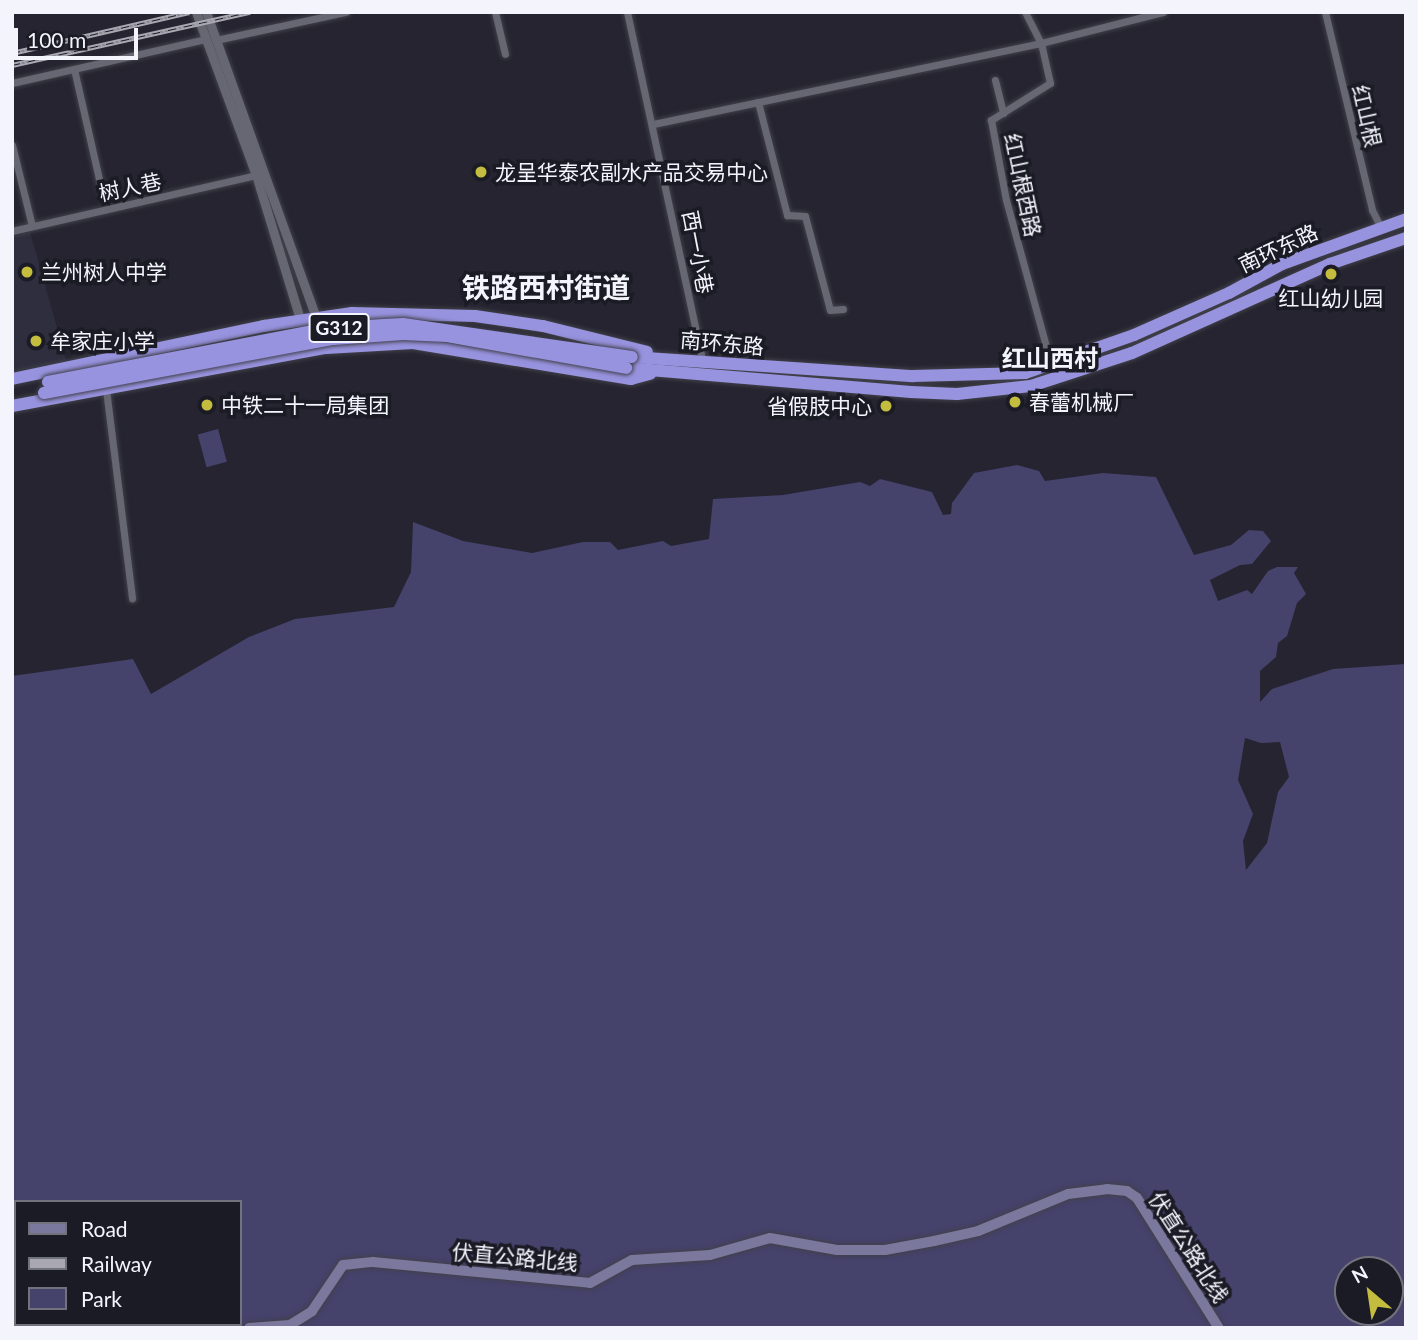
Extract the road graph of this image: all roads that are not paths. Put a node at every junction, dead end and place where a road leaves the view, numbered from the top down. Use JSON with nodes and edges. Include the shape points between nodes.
{"nodes":[{"id":1,"x":196,"y":12,"type":"edge"},
{"id":2,"x":206,"y":12,"type":"edge"},
{"id":3,"x":346,"y":12,"type":"edge"},
{"id":4,"x":495,"y":12,"type":"edge"},
{"id":5,"x":627,"y":12,"type":"edge"},
{"id":6,"x":1025,"y":12,"type":"edge"},
{"id":7,"x":1163,"y":12,"type":"edge"},
{"id":8,"x":1325,"y":12,"type":"edge"},
{"id":9,"x":206,"y":38,"type":"junction"},
{"id":10,"x":216,"y":40,"type":"junction"},
{"id":11,"x":1041,"y":43,"type":"junction"},
{"id":12,"x":505,"y":54,"type":"dead end"},
{"id":13,"x":74,"y":68,"type":"junction"},
{"id":14,"x":995,"y":80,"type":"dead end"},
{"id":15,"x":12,"y":83,"type":"edge"},
{"id":16,"x":758,"y":102,"type":"junction"},
{"id":17,"x":1003,"y":113,"type":"junction"},
{"id":18,"x":653,"y":124,"type":"junction"},
{"id":19,"x":12,"y":145,"type":"edge"},
{"id":20,"x":256,"y":175,"type":"junction"},
{"id":21,"x":102,"y":192,"type":"dead end"},
{"id":22,"x":1406,"y":219,"type":"edge"},
{"id":23,"x":32,"y":226,"type":"junction"},
{"id":24,"x":1380,"y":226,"type":"junction"},
{"id":25,"x":12,"y":231,"type":"edge"},
{"id":26,"x":1406,"y":238,"type":"edge"},
{"id":27,"x":1385,"y":243,"type":"junction"},
{"id":28,"x":843,"y":309,"type":"dead end"},
{"id":29,"x":316,"y":316,"type":"junction"},
{"id":30,"x":301,"y":320,"type":"junction"},
{"id":31,"x":326,"y":348,"type":"junction"},
{"id":32,"x":309,"y":351,"type":"junction"},
{"id":33,"x":665,"y":357,"type":"junction"},
{"id":34,"x":702,"y":361,"type":"junction"},
{"id":35,"x":629,"y":363,"type":"junction"},
{"id":36,"x":1051,"y":365,"type":"junction"},
{"id":37,"x":660,"y":371,"type":"junction"},
{"id":38,"x":705,"y":375,"type":"junction"},
{"id":39,"x":12,"y":379,"type":"edge"},
{"id":40,"x":12,"y":387,"type":"edge"},
{"id":41,"x":46,"y":388,"type":"junction"},
{"id":42,"x":106,"y":389,"type":"junction"},
{"id":43,"x":12,"y":399,"type":"edge"},
{"id":44,"x":12,"y":406,"type":"edge"},
{"id":45,"x":132,"y":598,"type":"dead end"},
{"id":46,"x":249,"y":1328,"type":"edge"},
{"id":47,"x":1219,"y":1328,"type":"edge"}],
"edges":[{"from":1,"to":9,"type":"street"},
{"from":2,"to":10,"type":"street"},
{"from":3,"to":10,"type":"street"},
{"from":4,"to":12,"type":"street"},
{"from":5,"to":18,"type":"street","name":"西一小巷"},
{"from":6,"to":11,"type":"street"},
{"from":7,"to":11,"type":"street"},
{"from":8,"to":24,"type":"street","name":"红山根","via":[[1372,210]]},
{"from":9,"to":13,"type":"street"},
{"from":9,"to":20,"type":"street"},
{"from":10,"to":29,"type":"street"},
{"from":11,"to":16,"type":"street"},
{"from":11,"to":17,"type":"street","name":"红山根西路","via":[[1050,83]]},
{"from":13,"to":15,"type":"street"},
{"from":13,"to":21,"type":"street"},
{"from":14,"to":17,"type":"street"},
{"from":16,"to":18,"type":"street"},
{"from":16,"to":28,"type":"street","via":[[787,215],[805,216],[830,310]]},
{"from":17,"to":36,"type":"street","name":"红山根西路","via":[[991,120],[1006,200]]},
{"from":18,"to":34,"type":"street","name":"西一小巷"},
{"from":19,"to":23,"type":"street"},
{"from":20,"to":23,"type":"street","name":"树人巷"},
{"from":20,"to":30,"type":"street"},
{"from":22,"to":24,"type":"highway","name":"南环东路","number":"G312"},
{"from":23,"to":25,"type":"street","name":"树人巷"},
{"from":24,"to":27,"type":"highway"},
{"from":24,"to":36,"type":"highway","name":"南环东路","number":"G312","via":[[1282,264],[1134,335]]},
{"from":26,"to":27,"type":"highway","name":"南环东路","number":"G312"},
{"from":27,"to":38,"type":"highway","name":"南环东路","number":"G312","via":[[1132,353],[1031,386],[946,393]]},
{"from":29,"to":30,"type":"highway"},
{"from":29,"to":31,"type":"street"},
{"from":29,"to":33,"type":"highway","via":[[415,312],[475,316],[543,326]]},
{"from":30,"to":32,"type":"street"},
{"from":30,"to":39,"type":"highway"},
{"from":31,"to":32,"type":"highway"},
{"from":31,"to":37,"type":"highway","via":[[414,343],[631,379]]},
{"from":32,"to":42,"type":"highway"},
{"from":33,"to":34,"type":"highway","name":"南环东路","number":"G312"},
{"from":33,"to":35,"type":"highway","name":"南环东路","number":"G312"},
{"from":34,"to":36,"type":"highway","name":"南环东路","number":"G312","via":[[959,377],[1025,373]]},
{"from":34,"to":38,"type":"street","name":"西一小巷"},
{"from":35,"to":37,"type":"highway","name":"南环东路","number":"G312"},
{"from":35,"to":41,"type":"highway","name":"南环东路","number":"G312","bridge":true,"via":[[447,336],[404,334],[332,339]]},
{"from":37,"to":38,"type":"highway","name":"南环东路","number":"G312"},
{"from":40,"to":41,"type":"highway","name":"南环东路","number":"G312"},
{"from":41,"to":43,"type":"highway","name":"南环东路","number":"G312"},
{"from":42,"to":44,"type":"highway"},
{"from":42,"to":45,"type":"street"},
{"from":46,"to":47,"type":"main road","name":"伏直公路北线","via":[[290,1325],[312,1311],[343,1265],[373,1262],[590,1283],[632,1260],[710,1255],[770,1238],[837,1250],[885,1250],[978,1231],[1068,1194],[1107,1189],[1127,1191],[1137,1198]]}]}
